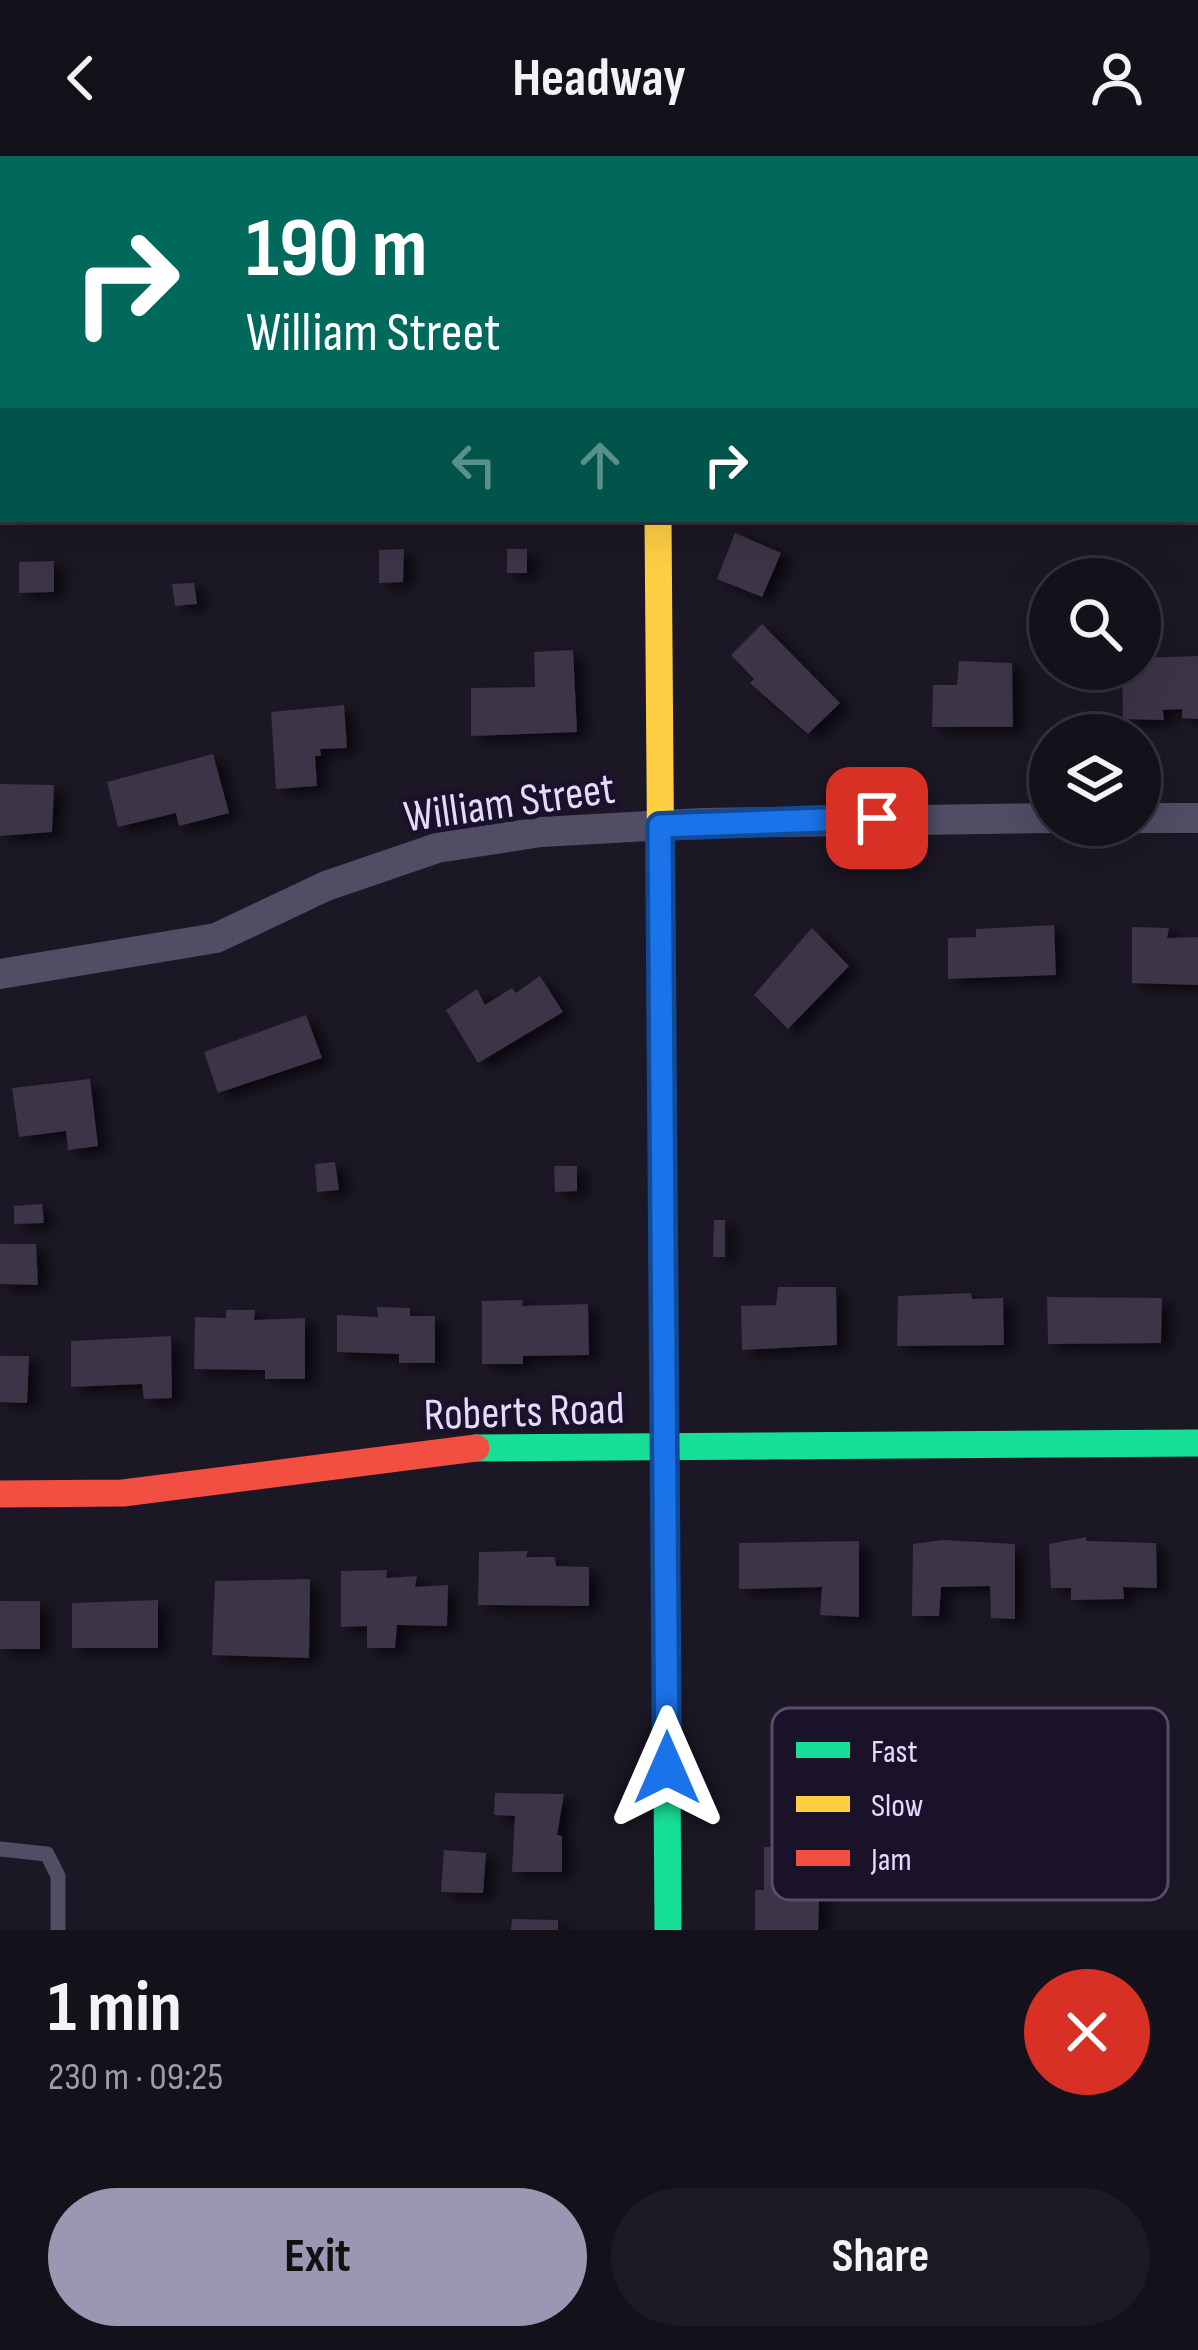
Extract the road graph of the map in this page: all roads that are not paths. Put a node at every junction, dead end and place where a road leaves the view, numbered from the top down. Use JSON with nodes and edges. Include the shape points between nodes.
{"nodes":[{"id":1,"x":658,"y":522,"type":"edge"},
{"id":2,"x":1029,"y":818,"type":"edge"},
{"id":3,"x":1161,"y":818,"type":"edge"},
{"id":4,"x":1198,"y":818,"type":"edge"},
{"id":5,"x":660,"y":826,"type":"junction"},
{"id":6,"x":0,"y":974,"type":"edge"},
{"id":7,"x":1198,"y":1443,"type":"edge"},
{"id":8,"x":666,"y":1447,"type":"junction"},
{"id":9,"x":0,"y":1494,"type":"edge"},
{"id":10,"x":0,"y":1849,"type":"edge"},
{"id":11,"x":58,"y":1930,"type":"edge"},
{"id":12,"x":668,"y":1930,"type":"edge"}],
"edges":[{"from":1,"to":5,"type":"street"},
{"from":2,"to":5,"type":"street","name":"William Street"},
{"from":3,"to":4,"type":"street"},
{"from":5,"to":6,"type":"street","name":"William Street","via":[[436,848],[326,886],[216,938]]},
{"from":5,"to":8,"type":"street"},
{"from":7,"to":8,"type":"street","name":"Roberts Road"},
{"from":8,"to":9,"type":"street","name":"Roberts Road","via":[[480,1448],[123,1493]]},
{"from":8,"to":12,"type":"street"},
{"from":10,"to":11,"type":"lane","via":[[47,1854],[58,1876]]}]}
